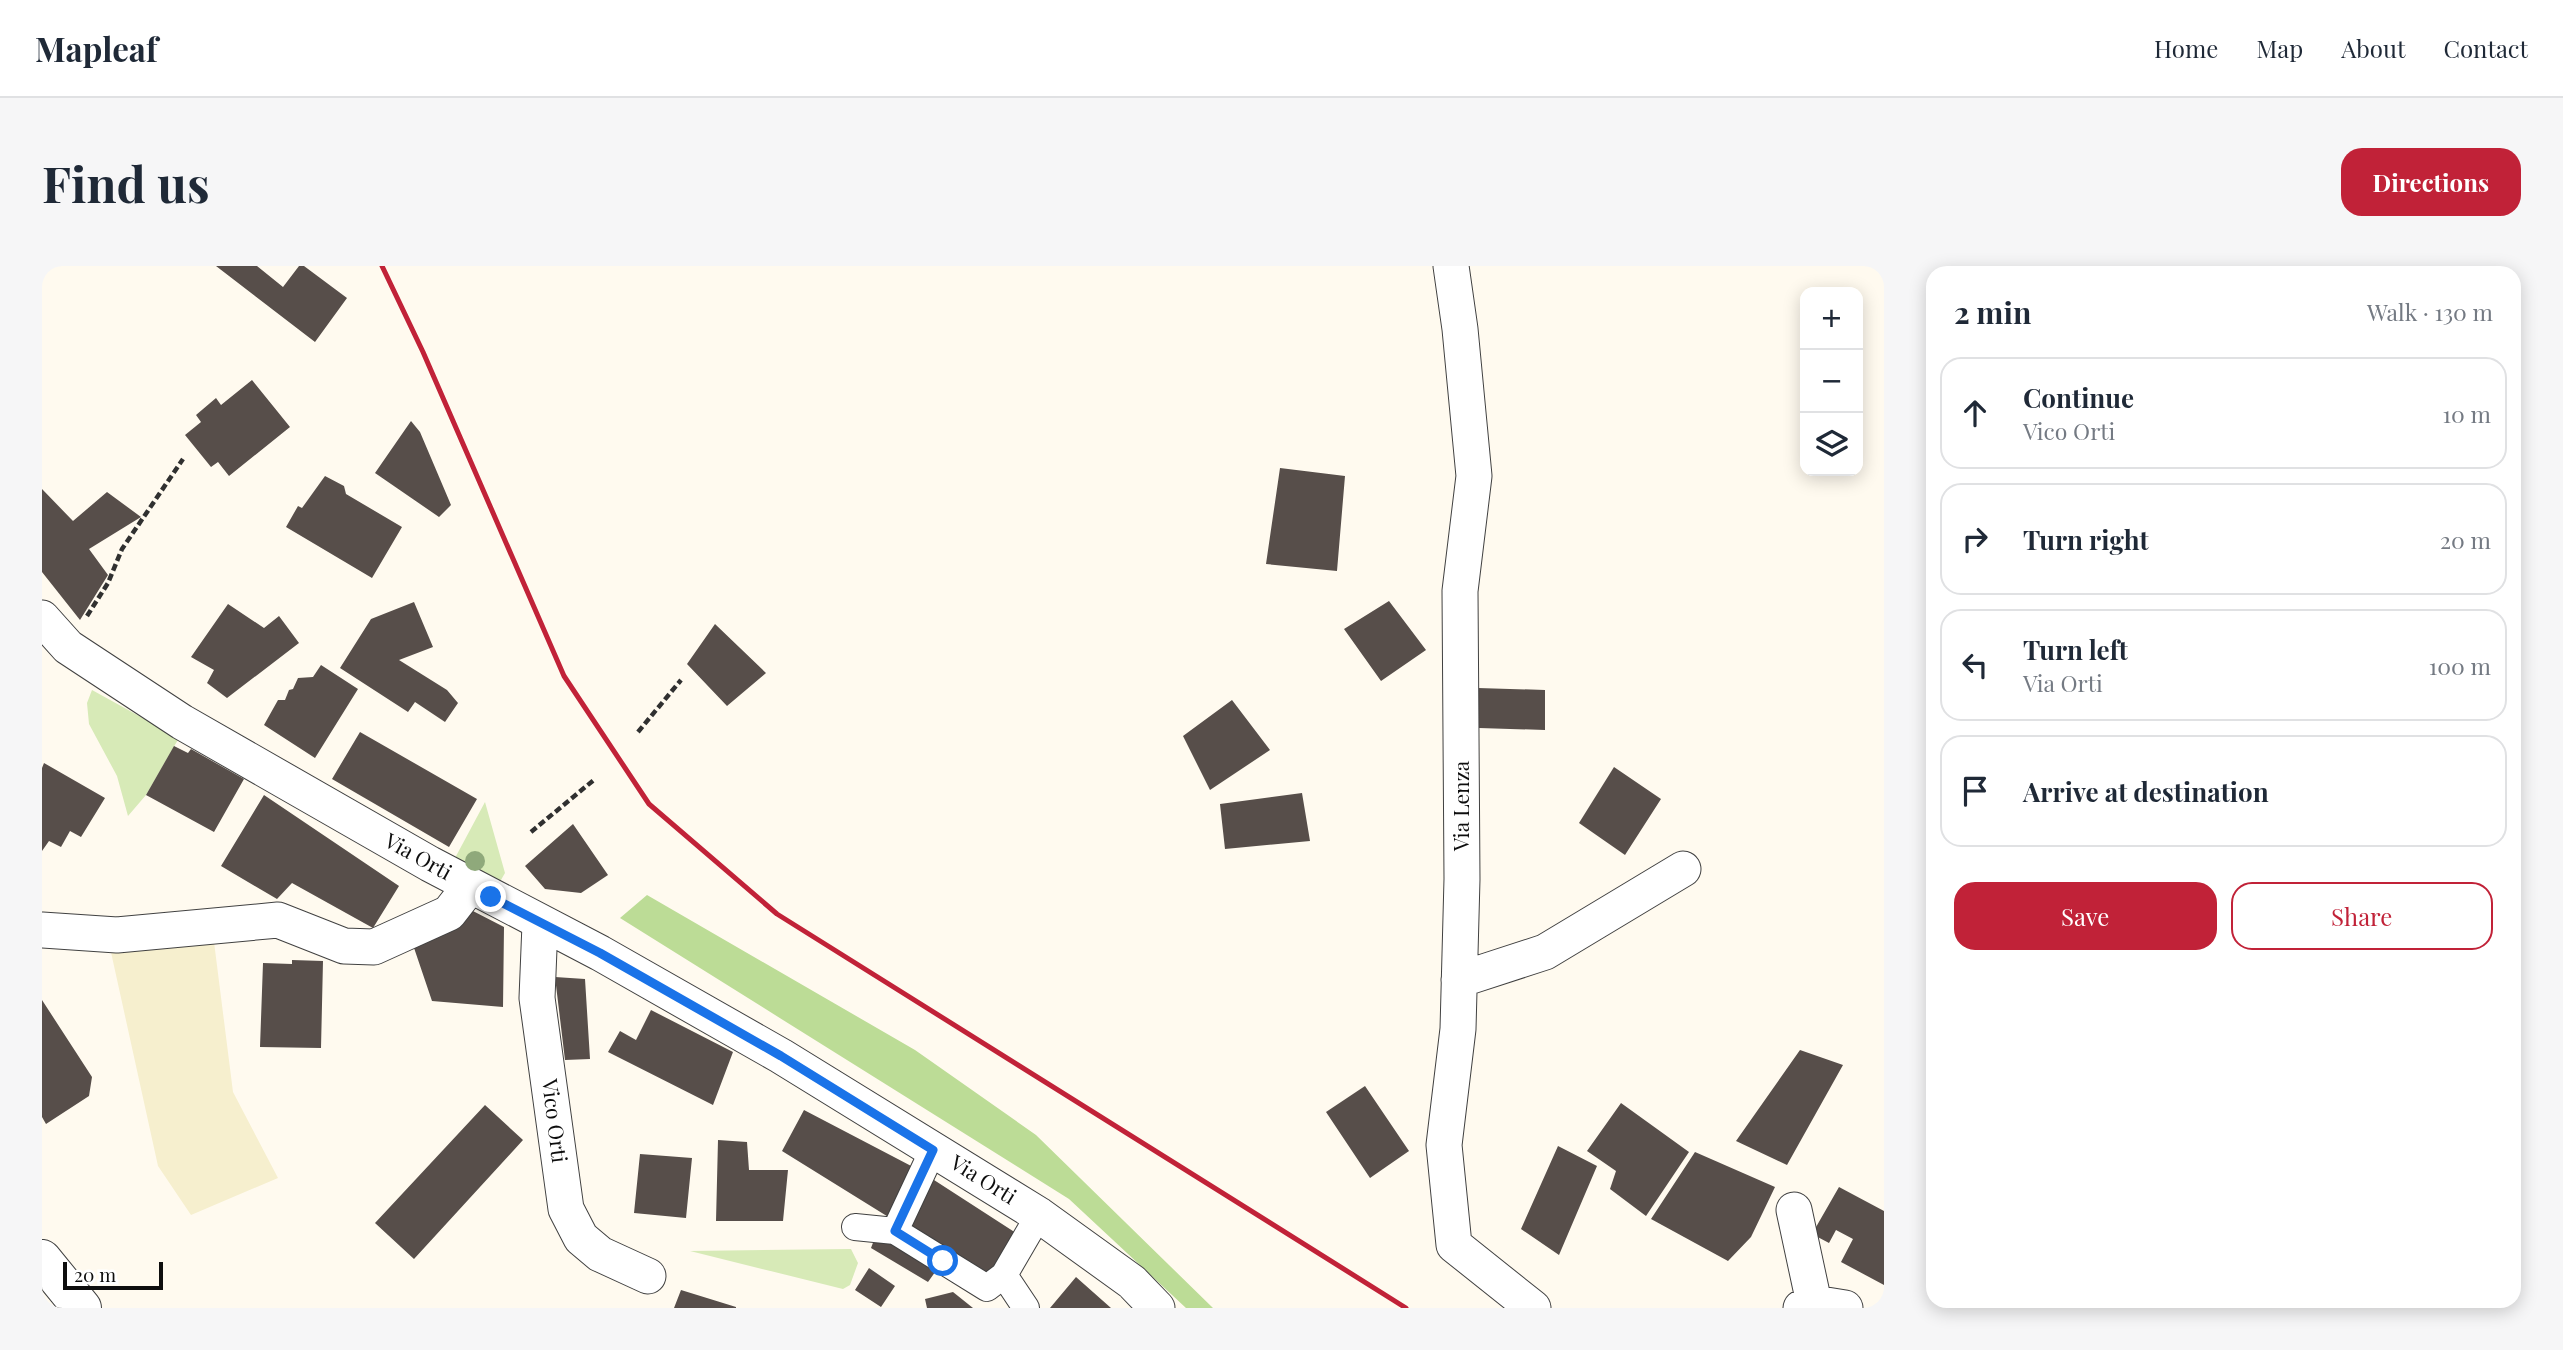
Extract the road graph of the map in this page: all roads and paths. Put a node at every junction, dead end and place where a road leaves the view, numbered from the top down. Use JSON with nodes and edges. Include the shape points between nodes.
{"nodes":[{"id":1,"x":1451,"y":266,"type":"edge"},
{"id":2,"x":183,"y":459,"type":"dead end"},
{"id":3,"x":42,"y":618,"type":"edge"},
{"id":4,"x":85,"y":658,"type":"junction"},
{"id":5,"x":681,"y":680,"type":"dead end"},
{"id":6,"x":638,"y":732,"type":"dead end"},
{"id":7,"x":595,"y":779,"type":"dead end"},
{"id":8,"x":531,"y":832,"type":"dead end"},
{"id":9,"x":1683,"y":869,"type":"dead end"},
{"id":10,"x":470,"y":886,"type":"junction"},
{"id":11,"x":540,"y":923,"type":"junction"},
{"id":12,"x":42,"y":930,"type":"edge"},
{"id":13,"x":1460,"y":980,"type":"junction"},
{"id":14,"x":933,"y":1150,"type":"junction"},
{"id":15,"x":1794,"y":1210,"type":"dead end"},
{"id":16,"x":1039,"y":1215,"type":"junction"},
{"id":17,"x":855,"y":1227,"type":"dead end"},
{"id":18,"x":895,"y":1231,"type":"junction"},
{"id":19,"x":42,"y":1259,"type":"edge"},
{"id":20,"x":1004,"y":1275,"type":"junction"},
{"id":21,"x":648,"y":1276,"type":"dead end"},
{"id":22,"x":1820,"y":1306,"type":"edge"},
{"id":23,"x":82,"y":1308,"type":"edge"},
{"id":24,"x":1026,"y":1308,"type":"edge"},
{"id":25,"x":1157,"y":1308,"type":"edge"},
{"id":26,"x":1533,"y":1308,"type":"edge"}],
"edges":[{"from":1,"to":13,"type":"street","name":"Via Lenza","via":[[1474,476],[1460,591]]},
{"from":2,"to":4,"type":"path","via":[[122,549],[108,583],[81,625],[87,637]]},
{"from":3,"to":4,"type":"street","name":"Via Orti","via":[[68,647]]},
{"from":4,"to":10,"type":"street","name":"Via Orti","via":[[182,722]]},
{"from":5,"to":6,"type":"path"},
{"from":7,"to":8,"type":"path"},
{"from":9,"to":13,"type":"street","via":[[1545,952]]},
{"from":10,"to":11,"type":"street","name":"Via Orti"},
{"from":10,"to":12,"type":"street","via":[[449,913],[374,947],[344,946],[278,920],[117,934]]},
{"from":11,"to":14,"type":"street","name":"Via Orti","via":[[781,1056]]},
{"from":11,"to":21,"type":"street","name":"Vico Orti","via":[[537,998],[566,1209],[581,1238],[600,1254]]},
{"from":13,"to":26,"type":"street","name":"Via Lenza","via":[[1444,1145],[1454,1245]]},
{"from":14,"to":16,"type":"street","name":"Via Orti"},
{"from":14,"to":18,"type":"street"},
{"from":15,"to":22,"type":"street"},
{"from":16,"to":20,"type":"street"},
{"from":16,"to":25,"type":"street","name":"Via Orti","via":[[1132,1282]]},
{"from":17,"to":18,"type":"street"},
{"from":18,"to":20,"type":"street","via":[[988,1288]]},
{"from":19,"to":23,"type":"street"},
{"from":20,"to":24,"type":"street"}]}
